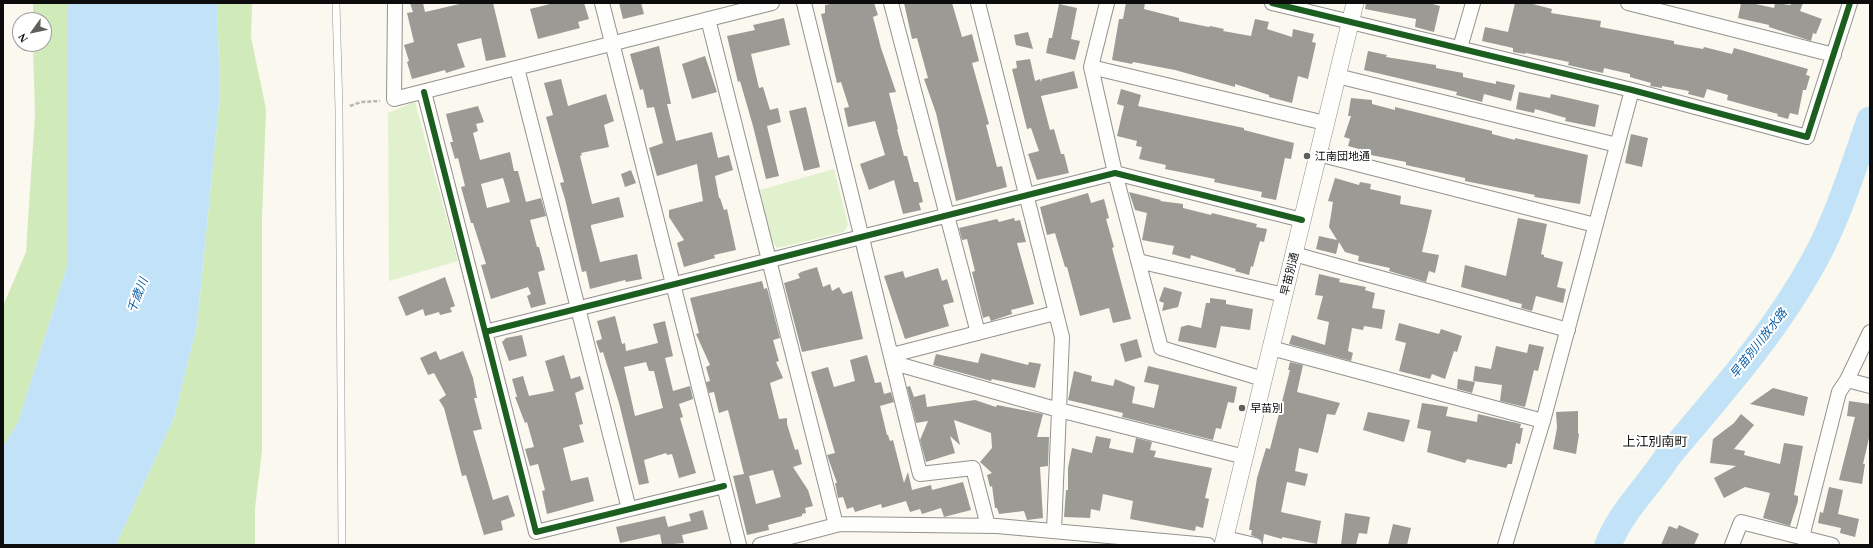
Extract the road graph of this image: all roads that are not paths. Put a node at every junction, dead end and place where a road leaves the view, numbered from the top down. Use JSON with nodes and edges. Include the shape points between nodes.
{"nodes":[{"id":1,"x":336,"y":3,"type":"edge"},
{"id":2,"x":395,"y":3,"type":"edge"},
{"id":3,"x":602,"y":3,"type":"edge"},
{"id":4,"x":772,"y":3,"type":"edge"},
{"id":5,"x":804,"y":3,"type":"edge"},
{"id":6,"x":891,"y":3,"type":"edge"},
{"id":7,"x":978,"y":3,"type":"edge"},
{"id":8,"x":1107,"y":3,"type":"edge"},
{"id":9,"x":1272,"y":3,"type":"edge"},
{"id":10,"x":1355,"y":3,"type":"edge"},
{"id":11,"x":1473,"y":3,"type":"edge"},
{"id":12,"x":1628,"y":3,"type":"edge"},
{"id":13,"x":1850,"y":3,"type":"edge"},
{"id":14,"x":708,"y":19,"type":"junction"},
{"id":15,"x":1350,"y":22,"type":"junction"},
{"id":16,"x":612,"y":43,"type":"junction"},
{"id":17,"x":1460,"y":48,"type":"junction"},
{"id":18,"x":1834,"y":55,"type":"junction"},
{"id":19,"x":1091,"y":67,"type":"junction"},
{"id":20,"x":517,"y":68,"type":"junction"},
{"id":21,"x":1337,"y":76,"type":"junction"},
{"id":22,"x":1632,"y":90,"type":"junction"},
{"id":23,"x":424,"y":92,"type":"junction"},
{"id":24,"x":1325,"y":123,"type":"junction"},
{"id":25,"x":1617,"y":145,"type":"junction"},
{"id":26,"x":1318,"y":154,"type":"junction"},
{"id":27,"x":1115,"y":173,"type":"junction"},
{"id":28,"x":1026,"y":195,"type":"junction"},
{"id":29,"x":947,"y":215,"type":"junction"},
{"id":30,"x":1302,"y":220,"type":"junction"},
{"id":31,"x":1595,"y":225,"type":"junction"},
{"id":32,"x":863,"y":236,"type":"junction"},
{"id":33,"x":1294,"y":254,"type":"junction"},
{"id":34,"x":768,"y":260,"type":"junction"},
{"id":35,"x":1138,"y":262,"type":"junction"},
{"id":36,"x":673,"y":284,"type":"junction"},
{"id":37,"x":1284,"y":295,"type":"junction"},
{"id":38,"x":578,"y":308,"type":"junction"},
{"id":39,"x":1056,"y":313,"type":"junction"},
{"id":40,"x":1568,"y":330,"type":"junction"},
{"id":41,"x":485,"y":332,"type":"junction"},
{"id":42,"x":1870,"y":332,"type":"edge"},
{"id":43,"x":978,"y":333,"type":"junction"},
{"id":44,"x":1271,"y":348,"type":"junction"},
{"id":45,"x":893,"y":359,"type":"junction"},
{"id":46,"x":1263,"y":379,"type":"junction"},
{"id":47,"x":1847,"y":380,"type":"junction"},
{"id":48,"x":1870,"y":386,"type":"edge"},
{"id":49,"x":1059,"y":410,"type":"junction"},
{"id":50,"x":1543,"y":421,"type":"junction"},
{"id":51,"x":1245,"y":457,"type":"junction"},
{"id":52,"x":724,"y":486,"type":"junction"},
{"id":53,"x":629,"y":509,"type":"junction"},
{"id":54,"x":836,"y":525,"type":"junction"},
{"id":55,"x":988,"y":526,"type":"junction"},
{"id":56,"x":1054,"y":531,"type":"junction"},
{"id":57,"x":1802,"y":537,"type":"junction"},
{"id":58,"x":1224,"y":541,"type":"edge"},
{"id":59,"x":342,"y":545,"type":"edge"},
{"id":60,"x":739,"y":545,"type":"edge"},
{"id":61,"x":760,"y":545,"type":"edge"},
{"id":62,"x":1208,"y":545,"type":"edge"},
{"id":63,"x":1255,"y":545,"type":"edge"},
{"id":64,"x":1505,"y":545,"type":"edge"},
{"id":65,"x":1732,"y":545,"type":"edge"},
{"id":66,"x":1832,"y":545,"type":"edge"}],
"edges":[{"from":1,"to":59,"type":"lane"},
{"from":2,"to":23,"type":"street","via":[[394,99]]},
{"from":3,"to":16,"type":"street"},
{"from":4,"to":14,"type":"street"},
{"from":5,"to":32,"type":"street"},
{"from":6,"to":29,"type":"street"},
{"from":7,"to":28,"type":"street"},
{"from":8,"to":19,"type":"street"},
{"from":9,"to":15,"type":"street"},
{"from":10,"to":15,"type":"street","name":"早苗別通"},
{"from":11,"to":17,"type":"street"},
{"from":12,"to":18,"type":"street"},
{"from":13,"to":18,"type":"street"},
{"from":14,"to":16,"type":"street"},
{"from":14,"to":34,"type":"street"},
{"from":15,"to":17,"type":"street"},
{"from":15,"to":21,"type":"street","name":"早苗別通"},
{"from":16,"to":20,"type":"street"},
{"from":16,"to":36,"type":"street"},
{"from":17,"to":22,"type":"street"},
{"from":18,"to":22,"type":"street","via":[[1807,137]]},
{"from":19,"to":24,"type":"street"},
{"from":19,"to":27,"type":"street"},
{"from":20,"to":23,"type":"street"},
{"from":20,"to":38,"type":"street"},
{"from":21,"to":24,"type":"street","name":"早苗別通"},
{"from":21,"to":25,"type":"street"},
{"from":22,"to":25,"type":"street"},
{"from":23,"to":41,"type":"street"},
{"from":24,"to":26,"type":"street","name":"早苗別通"},
{"from":25,"to":31,"type":"street"},
{"from":26,"to":30,"type":"street","name":"早苗別通"},
{"from":26,"to":31,"type":"street"},
{"from":27,"to":28,"type":"street"},
{"from":27,"to":30,"type":"street"},
{"from":27,"to":35,"type":"street"},
{"from":28,"to":29,"type":"street"},
{"from":28,"to":39,"type":"street"},
{"from":29,"to":32,"type":"street"},
{"from":29,"to":43,"type":"street"},
{"from":30,"to":33,"type":"street","name":"早苗別通"},
{"from":31,"to":40,"type":"street"},
{"from":32,"to":34,"type":"street"},
{"from":32,"to":45,"type":"street"},
{"from":33,"to":37,"type":"street","name":"早苗別通"},
{"from":33,"to":40,"type":"street"},
{"from":34,"to":36,"type":"street"},
{"from":34,"to":54,"type":"street"},
{"from":35,"to":37,"type":"street"},
{"from":35,"to":46,"type":"street","via":[[1161,348]]},
{"from":36,"to":38,"type":"street"},
{"from":36,"to":52,"type":"street"},
{"from":37,"to":44,"type":"street","name":"早苗別通"},
{"from":38,"to":41,"type":"street"},
{"from":38,"to":53,"type":"street"},
{"from":39,"to":43,"type":"street"},
{"from":39,"to":49,"type":"street","via":[[1062,338]]},
{"from":40,"to":50,"type":"street"},
{"from":41,"to":53,"type":"street","via":[[536,532]]},
{"from":42,"to":47,"type":"street"},
{"from":43,"to":45,"type":"street"},
{"from":44,"to":46,"type":"street","name":"早苗別通"},
{"from":44,"to":50,"type":"street"},
{"from":45,"to":49,"type":"street"},
{"from":45,"to":55,"type":"street","via":[[920,474],[973,468]]},
{"from":46,"to":51,"type":"street","name":"早苗別通"},
{"from":47,"to":48,"type":"street"},
{"from":47,"to":57,"type":"street","via":[[1839,392]]},
{"from":49,"to":51,"type":"street"},
{"from":49,"to":56,"type":"street"},
{"from":50,"to":64,"type":"street"},
{"from":51,"to":58,"type":"street","name":"早苗別通"},
{"from":52,"to":53,"type":"street"},
{"from":52,"to":60,"type":"street"},
{"from":54,"to":55,"type":"street"},
{"from":54,"to":61,"type":"street"},
{"from":55,"to":56,"type":"street"},
{"from":56,"to":62,"type":"street"},
{"from":57,"to":65,"type":"street","via":[[1741,522]]},
{"from":57,"to":66,"type":"street"},
{"from":58,"to":63,"type":"street"}]}
